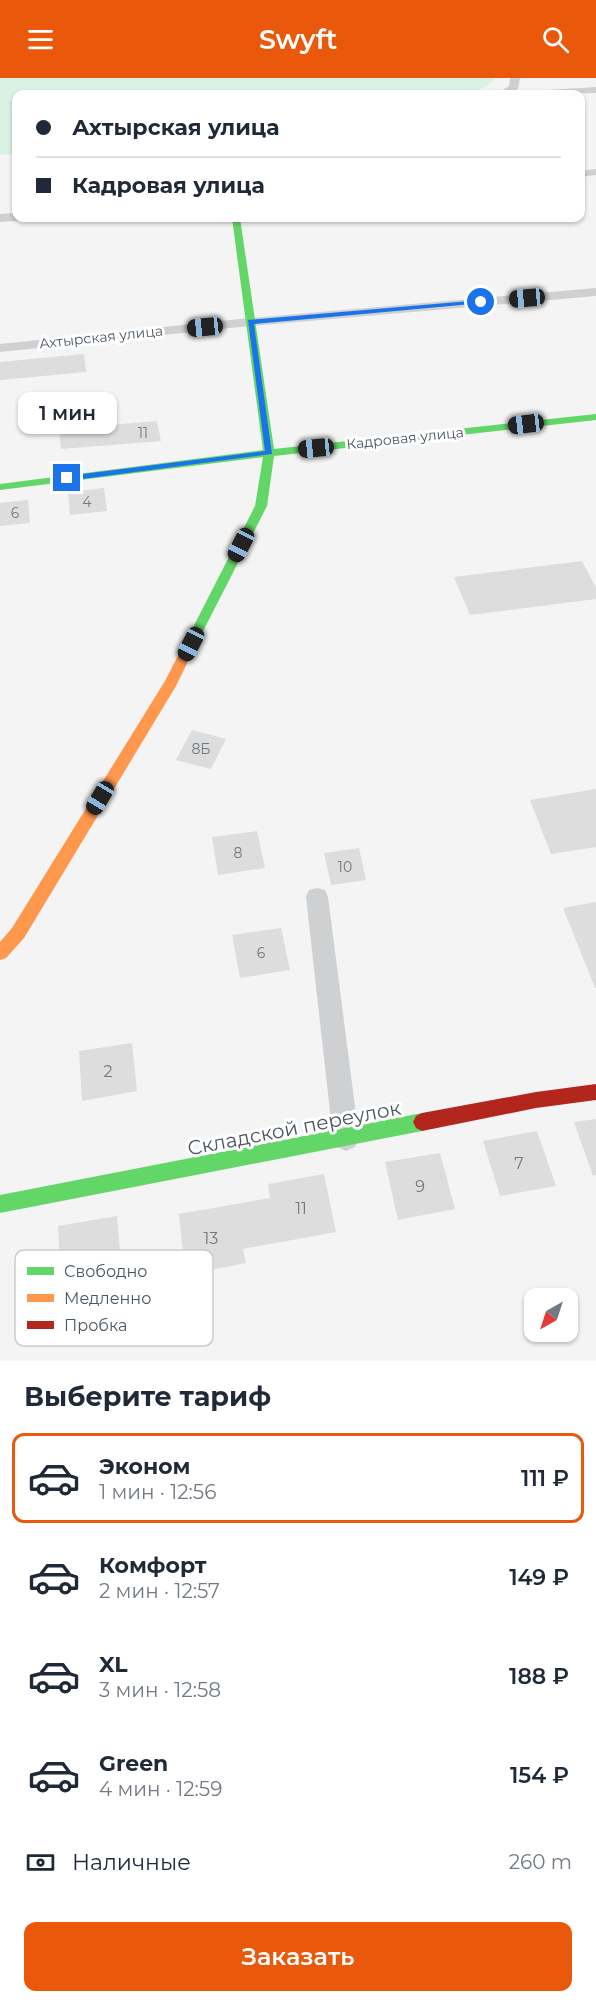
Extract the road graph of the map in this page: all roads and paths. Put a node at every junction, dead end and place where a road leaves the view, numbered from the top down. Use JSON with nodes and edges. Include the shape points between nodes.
{"nodes":[{"id":1,"x":515,"y":78,"type":"edge"},
{"id":2,"x":509,"y":90,"type":"edge"},
{"id":3,"x":237,"y":222,"type":"edge"},
{"id":4,"x":596,"y":292,"type":"edge"},
{"id":5,"x":250,"y":322,"type":"junction"},
{"id":6,"x":0,"y":348,"type":"edge"},
{"id":7,"x":596,"y":417,"type":"edge"},
{"id":8,"x":269,"y":453,"type":"junction"},
{"id":9,"x":0,"y":487,"type":"edge"},
{"id":10,"x":317,"y":897,"type":"dead end"},
{"id":11,"x":0,"y":953,"type":"edge"},
{"id":12,"x":596,"y":1092,"type":"edge"},
{"id":13,"x":346,"y":1138,"type":"junction"},
{"id":14,"x":0,"y":1204,"type":"edge"}],
"edges":[{"from":1,"to":2,"type":"street","via":[[514,87]]},
{"from":3,"to":5,"type":"street"},
{"from":4,"to":5,"type":"street","name":"Ахтырская улица"},
{"from":5,"to":6,"type":"street","name":"Ахтырская улица"},
{"from":5,"to":8,"type":"street"},
{"from":7,"to":8,"type":"street","name":"Кадровая улица"},
{"from":8,"to":9,"type":"street","name":"Кадровая улица"},
{"from":8,"to":11,"type":"street","via":[[261,506],[171,683],[18,933]]},
{"from":10,"to":13,"type":"street"},
{"from":12,"to":13,"type":"street","name":"Складской переулок"},
{"from":13,"to":14,"type":"street","name":"Складской переулок"}]}
